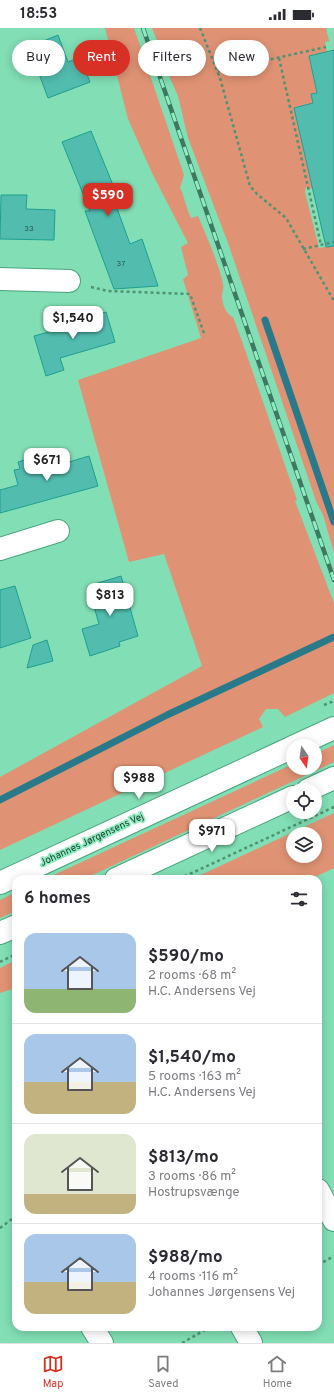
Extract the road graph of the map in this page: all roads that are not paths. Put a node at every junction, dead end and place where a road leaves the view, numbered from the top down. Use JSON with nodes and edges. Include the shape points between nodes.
{"nodes":[{"id":1,"x":0,"y":279,"type":"edge"},
{"id":2,"x":69,"y":281,"type":"road end"},
{"id":3,"x":58,"y":531,"type":"dead end"},
{"id":4,"x":0,"y":549,"type":"edge"},
{"id":5,"x":334,"y":728,"type":"edge"},
{"id":6,"x":310,"y":739,"type":"edge"},
{"id":7,"x":286,"y":750,"type":"edge"},
{"id":8,"x":334,"y":778,"type":"edge"},
{"id":9,"x":322,"y":784,"type":"edge"},
{"id":10,"x":286,"y":800,"type":"edge"},
{"id":11,"x":17,"y":875,"type":"edge"},
{"id":12,"x":125,"y":875,"type":"edge"},
{"id":13,"x":12,"y":877,"type":"edge"},
{"id":14,"x":0,"y":883,"type":"edge"},
{"id":15,"x":12,"y":928,"type":"edge"},
{"id":16,"x":0,"y":933,"type":"edge"},
{"id":17,"x":322,"y":1198,"type":"edge"},
{"id":18,"x":334,"y":1220,"type":"edge"},
{"id":19,"x":94,"y":1331,"type":"edge"},
{"id":20,"x":244,"y":1331,"type":"edge"},
{"id":21,"x":102,"y":1343,"type":"edge"},
{"id":22,"x":251,"y":1343,"type":"edge"}],
"edges":[{"from":1,"to":2,"type":"street"},
{"from":3,"to":4,"type":"street"},
{"from":5,"to":6,"type":"street","name":"Johannes Jørgensens Vej"},
{"from":7,"to":11,"type":"street","name":"Johannes Jørgensens Vej"},
{"from":8,"to":9,"type":"street"},
{"from":10,"to":12,"type":"street"},
{"from":13,"to":14,"type":"street","name":"Johannes Jørgensens Vej"},
{"from":15,"to":16,"type":"street"},
{"from":17,"to":18,"type":"street"},
{"from":19,"to":21,"type":"street"},
{"from":20,"to":22,"type":"street"}]}
